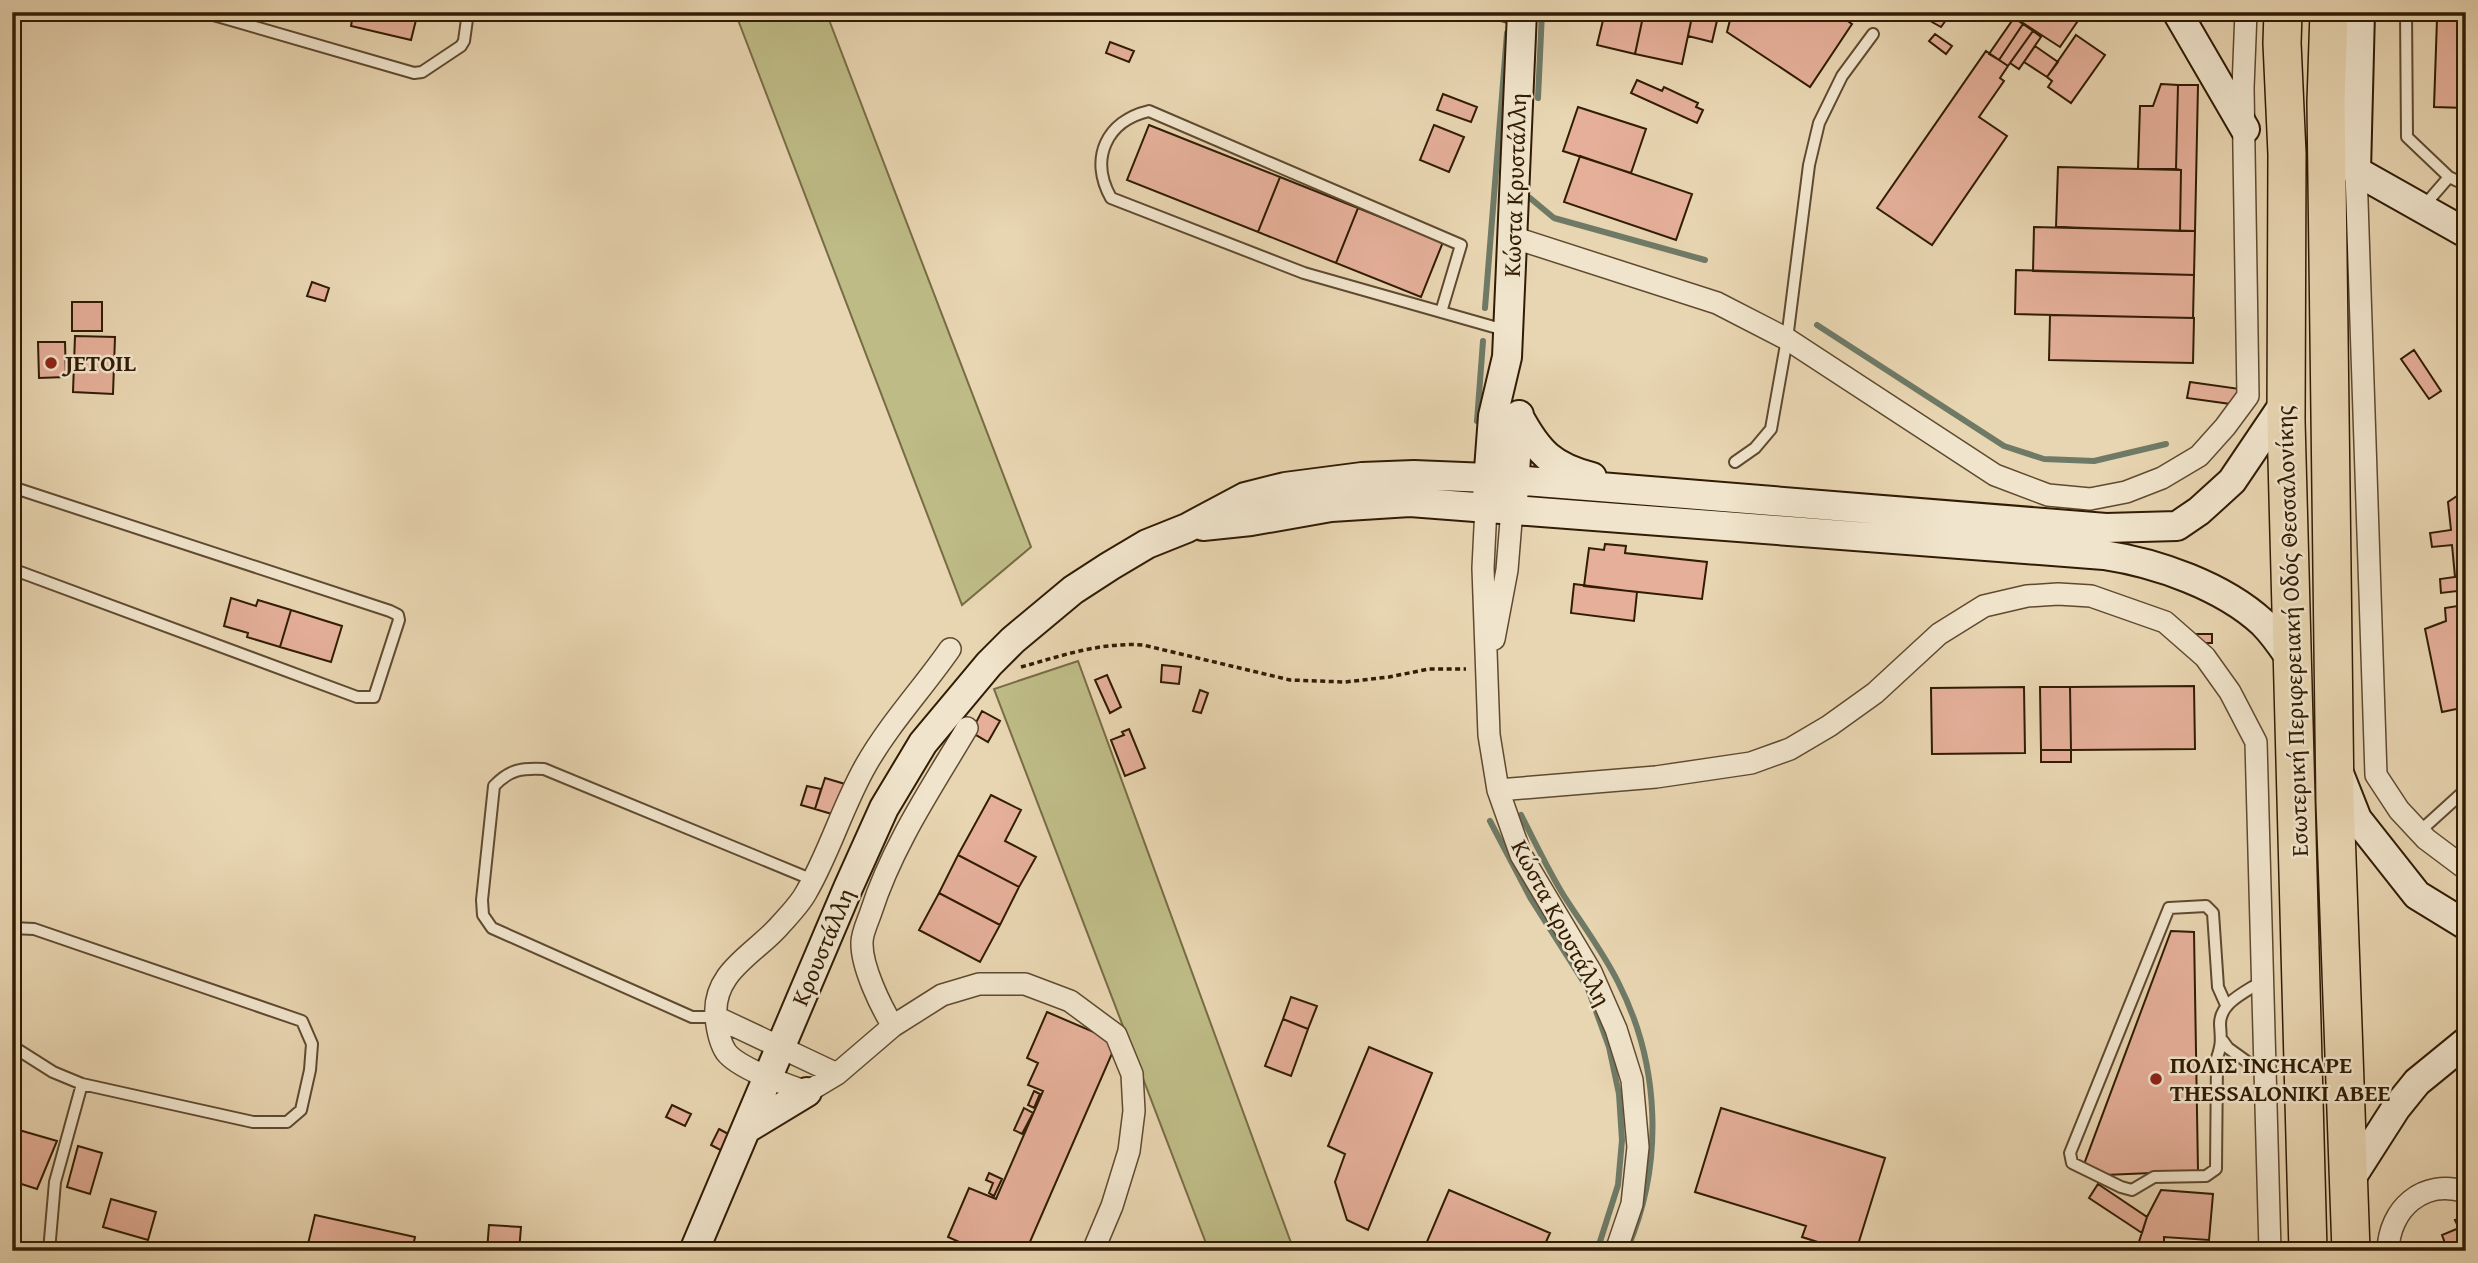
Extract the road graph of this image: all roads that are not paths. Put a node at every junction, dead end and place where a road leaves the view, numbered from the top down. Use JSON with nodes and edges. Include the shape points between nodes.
{"nodes":[{"id":1,"x":203,"y":12,"type":"edge"},
{"id":2,"x":468,"y":12,"type":"edge"},
{"id":3,"x":1491,"y":12,"type":"edge"},
{"id":4,"x":2177,"y":12,"type":"edge"},
{"id":5,"x":2246,"y":12,"type":"edge"},
{"id":6,"x":2283,"y":12,"type":"edge"},
{"id":7,"x":2329,"y":12,"type":"edge"},
{"id":8,"x":2360,"y":12,"type":"edge"},
{"id":9,"x":2406,"y":12,"type":"edge"},
{"id":10,"x":1522,"y":16,"type":"edge"},
{"id":11,"x":1873,"y":33,"type":"dead end"},
{"id":12,"x":2245,"y":128,"type":"junction"},
{"id":13,"x":2356,"y":171,"type":"junction"},
{"id":14,"x":2449,"y":177,"type":"junction"},
{"id":15,"x":2466,"y":185,"type":"edge"},
{"id":16,"x":2421,"y":209,"type":"junction"},
{"id":17,"x":2466,"y":233,"type":"edge"},
{"id":18,"x":1513,"y":237,"type":"junction"},
{"id":19,"x":1441,"y":312,"type":"junction"},
{"id":20,"x":1787,"y":339,"type":"junction"},
{"id":21,"x":1507,"y":344,"type":"junction"},
{"id":22,"x":2286,"y":401,"type":"junction"},
{"id":23,"x":1519,"y":417,"type":"junction"},
{"id":24,"x":1735,"y":462,"type":"dead end"},
{"id":25,"x":1502,"y":479,"type":"junction"},
{"id":26,"x":12,"y":487,"type":"edge"},
{"id":27,"x":1649,"y":492,"type":"junction"},
{"id":28,"x":1499,"y":508,"type":"junction"},
{"id":29,"x":1187,"y":528,"type":"junction"},
{"id":30,"x":12,"y":569,"type":"edge"},
{"id":31,"x":950,"y":649,"type":"dead end"},
{"id":32,"x":2293,"y":663,"type":"junction"},
{"id":33,"x":967,"y":728,"type":"dead end"},
{"id":34,"x":2335,"y":764,"type":"junction"},
{"id":35,"x":1498,"y":790,"type":"junction"},
{"id":36,"x":2466,"y":792,"type":"edge"},
{"id":37,"x":2419,"y":832,"type":"junction"},
{"id":38,"x":2466,"y":869,"type":"edge"},
{"id":39,"x":813,"y":880,"type":"junction"},
{"id":40,"x":2466,"y":925,"type":"edge"},
{"id":41,"x":12,"y":928,"type":"edge"},
{"id":42,"x":2262,"y":981,"type":"junction"},
{"id":43,"x":2227,"y":1005,"type":"junction"},
{"id":44,"x":716,"y":1017,"type":"junction"},
{"id":45,"x":894,"y":1026,"type":"junction"},
{"id":46,"x":2222,"y":1041,"type":"junction"},
{"id":47,"x":2466,"y":1042,"type":"edge"},
{"id":48,"x":12,"y":1046,"type":"edge"},
{"id":49,"x":780,"y":1048,"type":"junction"},
{"id":50,"x":837,"y":1074,"type":"junction"},
{"id":51,"x":2265,"y":1074,"type":"junction"},
{"id":52,"x":768,"y":1077,"type":"junction"},
{"id":53,"x":82,"y":1084,"type":"junction"},
{"id":54,"x":807,"y":1092,"type":"junction"},
{"id":55,"x":746,"y":1129,"type":"junction"},
{"id":56,"x":2348,"y":1183,"type":"junction"},
{"id":57,"x":2466,"y":1192,"type":"edge"},
{"id":58,"x":49,"y":1251,"type":"edge"},
{"id":59,"x":694,"y":1251,"type":"edge"},
{"id":60,"x":1093,"y":1251,"type":"edge"},
{"id":61,"x":1615,"y":1251,"type":"edge"},
{"id":62,"x":2270,"y":1251,"type":"edge"},
{"id":63,"x":2308,"y":1251,"type":"edge"},
{"id":64,"x":2351,"y":1251,"type":"edge"},
{"id":65,"x":2388,"y":1251,"type":"edge"}],
"edges":[{"from":1,"to":2,"type":"lane","via":[[414,73],[461,46]]},
{"from":3,"to":10,"type":"lane"},
{"from":4,"to":12,"type":"street"},
{"from":5,"to":12,"type":"street"},
{"from":6,"to":22,"type":"highway","name":"Εσωτερική Περιφερειακή Οδός Θεσσαλονίκης"},
{"from":7,"to":34,"type":"highway","name":"Εσωτερική Περιφερειακή Οδός Θεσσαλονίκης","via":[[2326,102]]},
{"from":8,"to":13,"type":"street"},
{"from":9,"to":14,"type":"lane","via":[[2407,137]]},
{"from":10,"to":18,"type":"street","name":"Κώστα Κρυστάλλη"},
{"from":11,"to":20,"type":"lane","via":[[1842,76],[1819,123],[1809,165]]},
{"from":12,"to":20,"type":"street","via":[[2248,396],[2199,456],[2161,478],[2090,499],[2048,495],[1995,475]]},
{"from":13,"to":16,"type":"street"},
{"from":13,"to":37,"type":"street","via":[[2376,775]]},
{"from":14,"to":15,"type":"lane"},
{"from":14,"to":16,"type":"lane"},
{"from":16,"to":17,"type":"street"},
{"from":18,"to":20,"type":"street","via":[[1717,303]]},
{"from":18,"to":21,"type":"street","name":"Κώστα Κρυστάλλη"},
{"from":19,"to":19,"type":"lane","via":[[1461,245],[1149,111],[1118,126],[1105,145],[1101,167],[1111,198],[1304,273]]},
{"from":19,"to":21,"type":"lane"},
{"from":20,"to":24,"type":"lane","via":[[1771,429]]},
{"from":21,"to":23,"type":"street","name":"Κώστα Κρυστάλλη"},
{"from":21,"to":25,"type":"street","name":"Κώστα Κρυστάλλη","via":[[1493,416]]},
{"from":22,"to":27,"type":"street","via":[[2232,481],[2176,526],[2106,528]]},
{"from":22,"to":32,"type":"highway","name":"Εσωτερική Περιφερειακή Οδός Θεσσαλονίκης"},
{"from":23,"to":25,"type":"street","name":"Κώστα Κρυστάλλη"},
{"from":23,"to":27,"type":"street","via":[[1532,441],[1560,467]]},
{"from":25,"to":27,"type":"street"},
{"from":25,"to":28,"type":"street","name":"Κώστα Κρυστάλλη"},
{"from":25,"to":29,"type":"street","via":[[1414,475],[1326,480],[1245,497]]},
{"from":26,"to":30,"type":"lane","via":[[390,611],[399,620],[374,697],[366,699]]},
{"from":28,"to":29,"type":"street","via":[[1370,503]]},
{"from":28,"to":32,"type":"street","via":[[2132,559],[2208,586],[2234,602],[2263,623]]},
{"from":28,"to":35,"type":"street","name":"Κώστα Κρυστάλλη","via":[[1507,570],[1488,675],[1489,734]]},
{"from":29,"to":49,"type":"street","name":"Κρουστάλλη","via":[[1147,544],[1073,590],[1013,640],[1002,667],[923,743],[884,808]]},
{"from":31,"to":39,"type":"street","via":[[865,766]]},
{"from":32,"to":63,"type":"highway","name":"Εσωτερική Περιφερειακή Οδός Θεσσαλονίκης"},
{"from":33,"to":45,"type":"street","via":[[885,874],[862,942],[882,1010]]},
{"from":34,"to":40,"type":"street","via":[[2357,819],[2417,895]]},
{"from":34,"to":56,"type":"highway","name":"Εσωτερική Περιφερειακή Οδός Θεσσαλονίκης"},
{"from":35,"to":42,"type":"street","via":[[1751,763],[1790,749],[1829,726],[1875,694],[1940,634],[1984,606],[2027,596],[2091,596],[2165,622],[2183,637],[2205,657],[2230,692],[2256,742]]},
{"from":35,"to":61,"type":"street","name":"Κώστα Κρυστάλλη","via":[[1521,855],[1591,972],[1632,1080],[1639,1147],[1632,1204]]},
{"from":36,"to":37,"type":"lane"},
{"from":37,"to":38,"type":"street"},
{"from":39,"to":44,"type":"street","via":[[778,928],[729,974]]},
{"from":39,"to":44,"type":"lane","via":[[544,769],[506,774],[494,786],[482,900],[483,915],[492,929],[692,1017]]},
{"from":41,"to":53,"type":"lane","via":[[34,929],[302,1021],[312,1044],[301,1110],[287,1122],[253,1122]]},
{"from":42,"to":43,"type":"lane"},
{"from":42,"to":51,"type":"street"},
{"from":43,"to":46,"type":"lane","via":[[2220,1021]]},
{"from":43,"to":46,"type":"lane","via":[[2218,987],[2213,913],[2206,906],[2169,908],[2070,1153],[2072,1163],[2132,1190],[2154,1177],[2206,1176],[2216,1169],[2217,1058]]},
{"from":44,"to":49,"type":"street"},
{"from":44,"to":52,"type":"street","via":[[728,1055]]},
{"from":45,"to":50,"type":"street"},
{"from":45,"to":60,"type":"street","via":[[942,995],[979,984],[1025,984],[1070,1000],[1116,1035],[1132,1074],[1134,1111],[1129,1151]]},
{"from":46,"to":51,"type":"lane"},
{"from":47,"to":56,"type":"street","via":[[2417,1082]]},
{"from":48,"to":53,"type":"lane"},
{"from":49,"to":50,"type":"street"},
{"from":49,"to":52,"type":"street","name":"Κρουστάλλη"},
{"from":50,"to":54,"type":"street"},
{"from":51,"to":62,"type":"street"},
{"from":52,"to":54,"type":"street"},
{"from":52,"to":55,"type":"street","name":"Κρουστάλλη"},
{"from":53,"to":58,"type":"lane","via":[[55,1182]]},
{"from":54,"to":55,"type":"street"},
{"from":55,"to":59,"type":"street","name":"Κρουστάλλη"},
{"from":56,"to":64,"type":"highway","name":"Εσωτερική Περιφερειακή Οδός Θεσσαλονίκης"},
{"from":57,"to":65,"type":"street","via":[[2440,1189],[2408,1202],[2390,1229]]}]}
